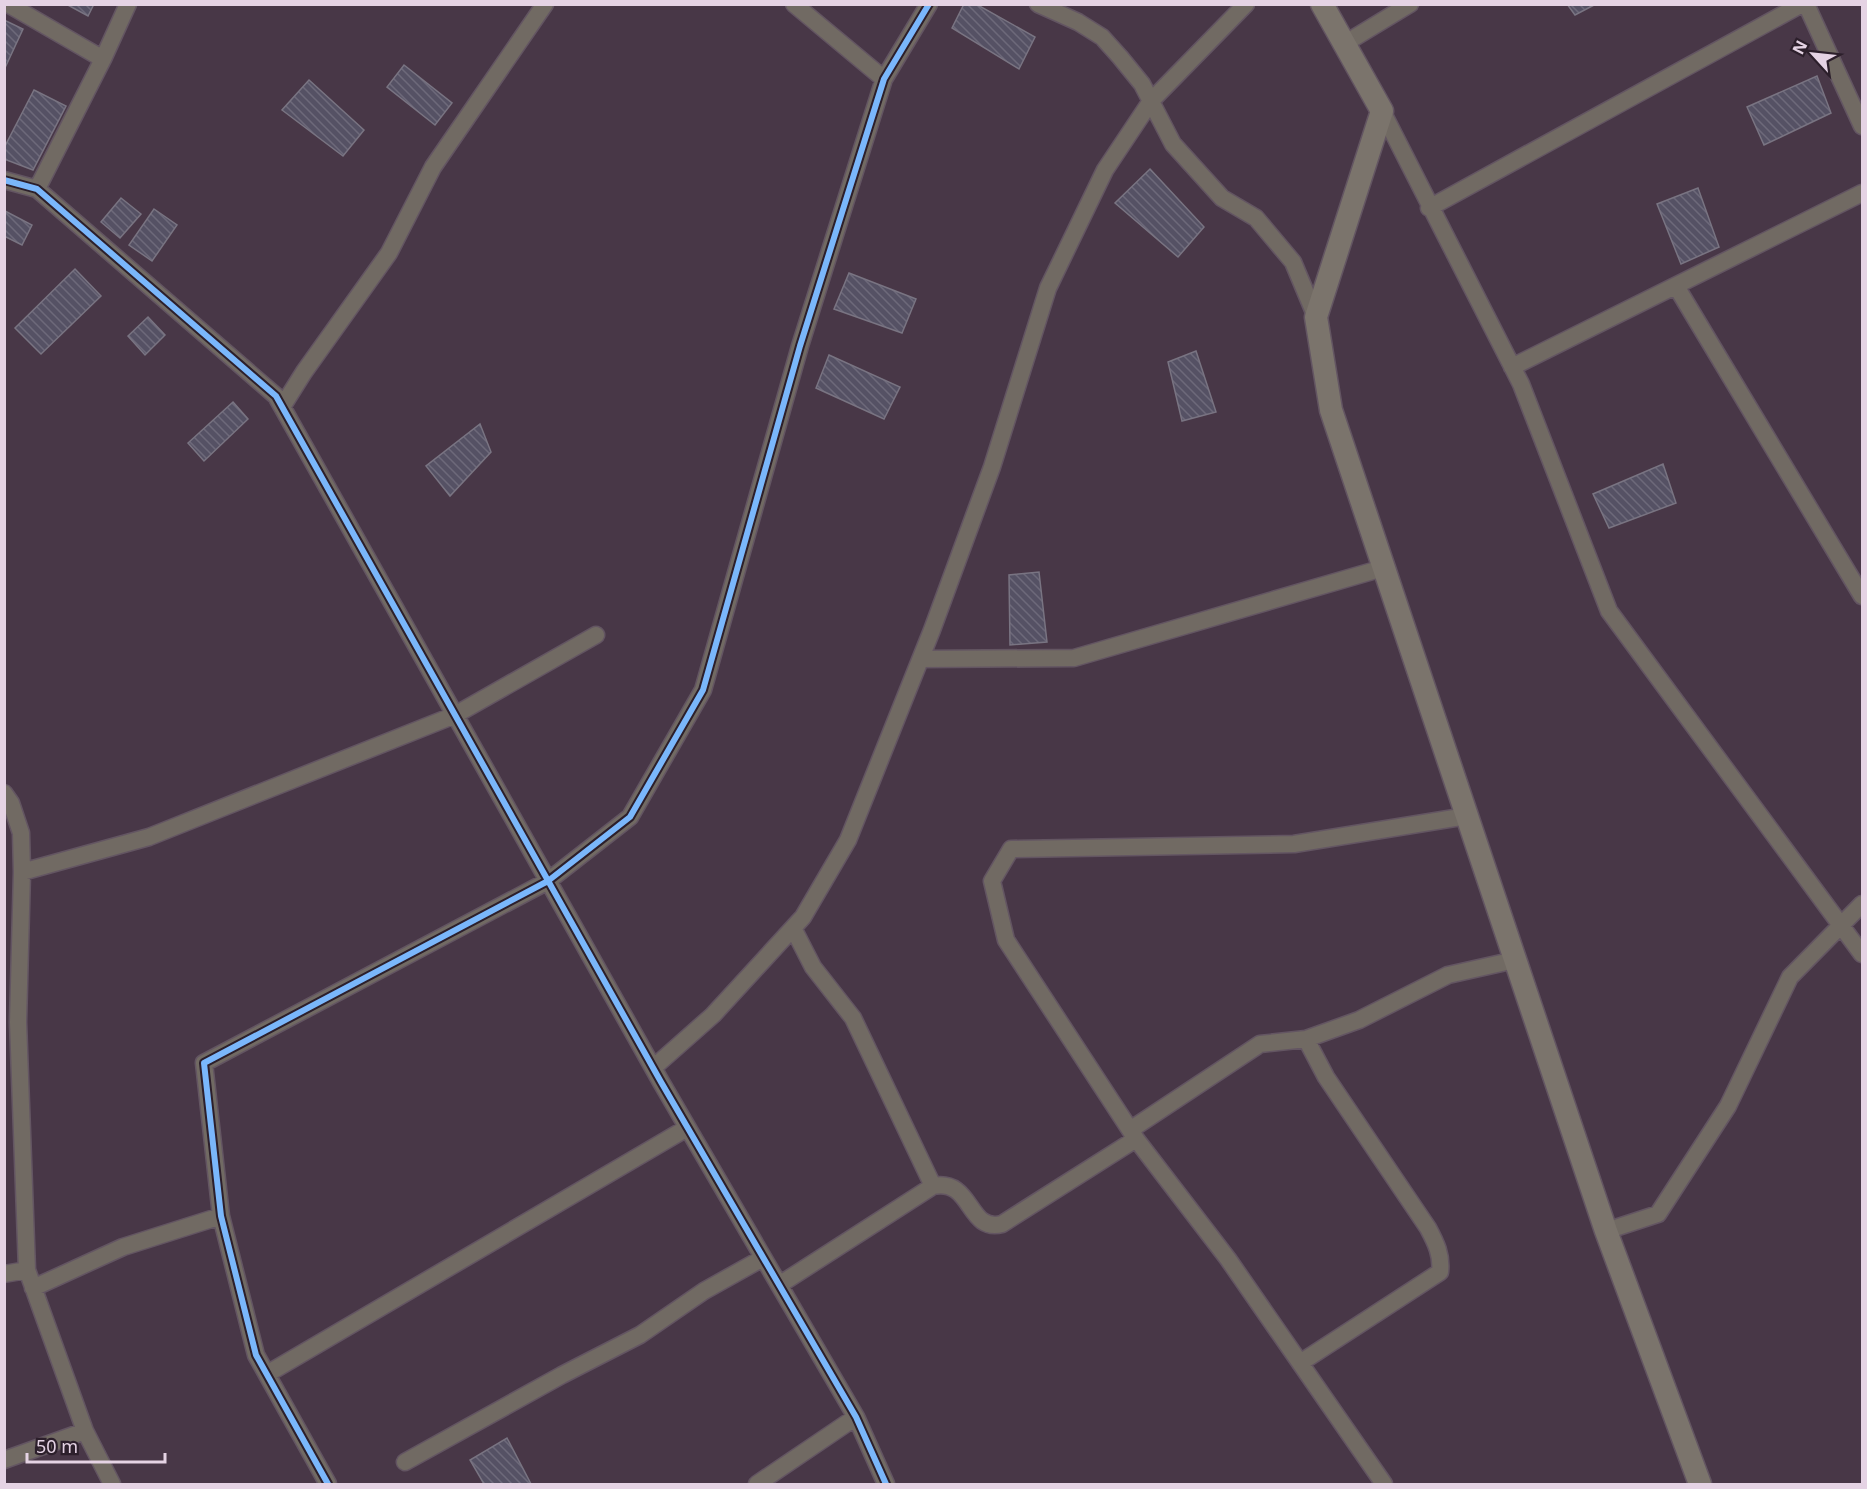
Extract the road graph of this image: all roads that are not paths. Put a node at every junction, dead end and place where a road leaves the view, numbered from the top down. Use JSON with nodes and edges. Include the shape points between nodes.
{"nodes":[{"id":1,"x":8,"y":4,"type":"edge"},
{"id":2,"x":129,"y":4,"type":"edge"},
{"id":3,"x":545,"y":4,"type":"edge"},
{"id":4,"x":794,"y":4,"type":"edge"},
{"id":5,"x":929,"y":4,"type":"edge"},
{"id":6,"x":1038,"y":4,"type":"edge"},
{"id":7,"x":1246,"y":4,"type":"edge"},
{"id":8,"x":1322,"y":4,"type":"edge"},
{"id":9,"x":1410,"y":4,"type":"edge"},
{"id":10,"x":1804,"y":4,"type":"edge"},
{"id":11,"x":1344,"y":44,"type":"junction"},
{"id":12,"x":103,"y":59,"type":"junction"},
{"id":13,"x":884,"y":79,"type":"junction"},
{"id":14,"x":1151,"y":101,"type":"junction"},
{"id":15,"x":1382,"y":111,"type":"junction"},
{"id":16,"x":1863,"y":126,"type":"edge"},
{"id":17,"x":4,"y":180,"type":"edge"},
{"id":18,"x":37,"y":189,"type":"junction"},
{"id":19,"x":1863,"y":193,"type":"edge"},
{"id":20,"x":1429,"y":208,"type":"junction"},
{"id":21,"x":1676,"y":286,"type":"junction"},
{"id":22,"x":1316,"y":317,"type":"junction"},
{"id":23,"x":1512,"y":367,"type":"junction"},
{"id":24,"x":282,"y":408,"type":"junction"},
{"id":25,"x":1383,"y":568,"type":"junction"},
{"id":26,"x":1863,"y":596,"type":"edge"},
{"id":27,"x":596,"y":635,"type":"dead end"},
{"id":28,"x":921,"y":659,"type":"junction"},
{"id":29,"x":455,"y":715,"type":"junction"},
{"id":30,"x":4,"y":793,"type":"edge"},
{"id":31,"x":1467,"y":816,"type":"junction"},
{"id":32,"x":22,"y":872,"type":"junction"},
{"id":33,"x":548,"y":881,"type":"junction"},
{"id":34,"x":1863,"y":904,"type":"edge"},
{"id":35,"x":1841,"y":923,"type":"junction"},
{"id":36,"x":793,"y":928,"type":"junction"},
{"id":37,"x":1863,"y":954,"type":"edge"},
{"id":38,"x":1515,"y":960,"type":"junction"},
{"id":39,"x":1306,"y":1039,"type":"junction"},
{"id":40,"x":653,"y":1068,"type":"junction"},
{"id":41,"x":687,"y":1128,"type":"junction"},
{"id":42,"x":1133,"y":1134,"type":"junction"},
{"id":43,"x":933,"y":1186,"type":"junction"},
{"id":44,"x":221,"y":1215,"type":"junction"},
{"id":45,"x":1606,"y":1231,"type":"junction"},
{"id":46,"x":763,"y":1257,"type":"junction"},
{"id":47,"x":27,"y":1270,"type":"junction"},
{"id":48,"x":4,"y":1274,"type":"edge"},
{"id":49,"x":779,"y":1285,"type":"junction"},
{"id":50,"x":33,"y":1288,"type":"junction"},
{"id":51,"x":1300,"y":1363,"type":"junction"},
{"id":52,"x":267,"y":1374,"type":"junction"},
{"id":53,"x":856,"y":1417,"type":"junction"},
{"id":54,"x":85,"y":1431,"type":"junction"},
{"id":55,"x":4,"y":1460,"type":"edge"},
{"id":56,"x":405,"y":1462,"type":"dead end"},
{"id":57,"x":112,"y":1485,"type":"edge"},
{"id":58,"x":328,"y":1485,"type":"edge"},
{"id":59,"x":757,"y":1485,"type":"edge"},
{"id":60,"x":886,"y":1485,"type":"edge"},
{"id":61,"x":1384,"y":1485,"type":"edge"},
{"id":62,"x":1700,"y":1485,"type":"edge"}],
"edges":[{"from":1,"to":12,"type":"street"},
{"from":2,"to":12,"type":"street"},
{"from":3,"to":24,"type":"street","via":[[433,167],[389,253]]},
{"from":4,"to":13,"type":"street"},
{"from":5,"to":13,"type":"street"},
{"from":6,"to":14,"type":"street","via":[[1102,37],[1142,84]]},
{"from":7,"to":14,"type":"street"},
{"from":8,"to":11,"type":"street"},
{"from":9,"to":11,"type":"street"},
{"from":10,"to":16,"type":"street"},
{"from":10,"to":20,"type":"street"},
{"from":11,"to":15,"type":"street"},
{"from":12,"to":18,"type":"street"},
{"from":13,"to":33,"type":"street","via":[[800,346],[703,690],[630,817]]},
{"from":14,"to":22,"type":"street","via":[[1173,144],[1204,181],[1222,198],[1256,218],[1293,262]]},
{"from":14,"to":28,"type":"street","via":[[1105,170],[1048,288],[992,467]]},
{"from":15,"to":20,"type":"street"},
{"from":15,"to":22,"type":"street"},
{"from":17,"to":18,"type":"street"},
{"from":18,"to":24,"type":"street","via":[[276,396]]},
{"from":19,"to":21,"type":"street"},
{"from":20,"to":23,"type":"street"},
{"from":21,"to":23,"type":"street"},
{"from":21,"to":26,"type":"street"},
{"from":22,"to":25,"type":"street","via":[[1331,410]]},
{"from":23,"to":35,"type":"street","via":[[1609,611]]},
{"from":24,"to":29,"type":"street"},
{"from":25,"to":28,"type":"street","via":[[1074,658]]},
{"from":25,"to":31,"type":"street"},
{"from":27,"to":29,"type":"street"},
{"from":28,"to":36,"type":"street","via":[[848,840]]},
{"from":29,"to":32,"type":"street","via":[[149,837]]},
{"from":29,"to":33,"type":"street"},
{"from":30,"to":32,"type":"street","via":[[21,833]]},
{"from":31,"to":38,"type":"street"},
{"from":31,"to":42,"type":"street","via":[[1294,844],[1011,849],[992,881],[1006,940]]},
{"from":32,"to":47,"type":"street","via":[[18,1022]]},
{"from":33,"to":40,"type":"street"},
{"from":33,"to":44,"type":"street","via":[[204,1064]]},
{"from":34,"to":35,"type":"street"},
{"from":35,"to":37,"type":"street"},
{"from":35,"to":45,"type":"street","via":[[1790,977],[1728,1106],[1658,1214]]},
{"from":36,"to":40,"type":"street","via":[[713,1015]]},
{"from":36,"to":43,"type":"street","via":[[813,967],[853,1018]]},
{"from":38,"to":39,"type":"street","via":[[1448,975],[1359,1020]]},
{"from":38,"to":45,"type":"street"},
{"from":39,"to":42,"type":"street","via":[[1260,1044]]},
{"from":39,"to":51,"type":"street","via":[[1326,1077],[1428,1228],[1442,1260],[1440,1272]]},
{"from":40,"to":41,"type":"street"},
{"from":41,"to":46,"type":"street"},
{"from":41,"to":52,"type":"street"},
{"from":42,"to":43,"type":"street","via":[[1002,1224],[991,1227],[983,1223],[959,1191],[946,1183]]},
{"from":42,"to":51,"type":"street","via":[[1228,1259]]},
{"from":43,"to":49,"type":"street"},
{"from":44,"to":50,"type":"street","via":[[114,1250]]},
{"from":44,"to":52,"type":"street","via":[[256,1355]]},
{"from":45,"to":62,"type":"street"},
{"from":46,"to":49,"type":"street"},
{"from":46,"to":56,"type":"street","via":[[640,1335]]},
{"from":47,"to":48,"type":"street"},
{"from":47,"to":50,"type":"street"},
{"from":49,"to":53,"type":"street"},
{"from":50,"to":54,"type":"street"},
{"from":51,"to":61,"type":"street"},
{"from":52,"to":58,"type":"street"},
{"from":53,"to":59,"type":"street"},
{"from":53,"to":60,"type":"street"},
{"from":54,"to":55,"type":"street"},
{"from":54,"to":57,"type":"street"}]}
